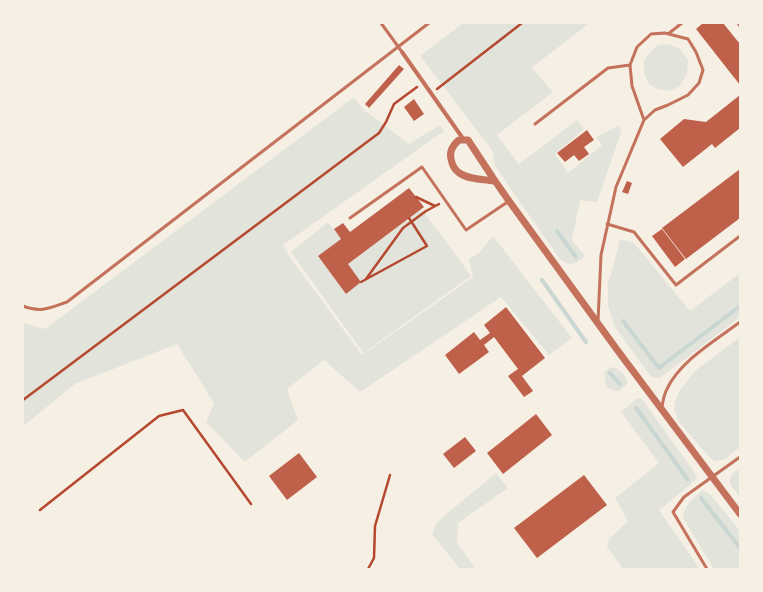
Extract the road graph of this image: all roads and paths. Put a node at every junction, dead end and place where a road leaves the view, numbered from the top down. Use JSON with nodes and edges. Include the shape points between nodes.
{"nodes":[{"id":1,"x":381,"y":23,"type":"edge"},
{"id":2,"x":429,"y":23,"type":"edge"},
{"id":3,"x":522,"y":23,"type":"edge"},
{"id":4,"x":682,"y":23,"type":"edge"},
{"id":5,"x":738,"y":23,"type":"edge"},
{"id":6,"x":740,"y":26,"type":"edge"},
{"id":7,"x":668,"y":34,"type":"junction"},
{"id":8,"x":398,"y":46,"type":"junction"},
{"id":9,"x":402,"y":52,"type":"joint"},
{"id":10,"x":630,"y":65,"type":"junction"},
{"id":11,"x":423,"y":82,"type":"junction"},
{"id":12,"x":432,"y":93,"type":"junction"},
{"id":13,"x":644,"y":120,"type":"junction"},
{"id":14,"x":535,"y":124,"type":"dead end"},
{"id":15,"x":464,"y":140,"type":"junction"},
{"id":16,"x":495,"y":181,"type":"junction"},
{"id":17,"x":416,"y":197,"type":"dead end"},
{"id":18,"x":509,"y":200,"type":"junction"},
{"id":19,"x":446,"y":201,"type":"junction"},
{"id":20,"x":435,"y":206,"type":"junction"},
{"id":21,"x":350,"y":218,"type":"dead end"},
{"id":22,"x":409,"y":218,"type":"dead end"},
{"id":23,"x":412,"y":222,"type":"junction"},
{"id":24,"x":607,"y":224,"type":"junction"},
{"id":25,"x":740,"y":236,"type":"edge"},
{"id":26,"x":366,"y":279,"type":"junction"},
{"id":27,"x":361,"y":282,"type":"dead end"},
{"id":28,"x":23,"y":306,"type":"edge"},
{"id":29,"x":598,"y":322,"type":"junction"},
{"id":30,"x":740,"y":322,"type":"edge"},
{"id":31,"x":23,"y":400,"type":"edge"},
{"id":32,"x":662,"y":408,"type":"junction"},
{"id":33,"x":740,"y":457,"type":"edge"},
{"id":34,"x":390,"y":475,"type":"dead end"},
{"id":35,"x":713,"y":477,"type":"junction"},
{"id":36,"x":251,"y":504,"type":"dead end"},
{"id":37,"x":40,"y":510,"type":"dead end"},
{"id":38,"x":740,"y":514,"type":"edge"},
{"id":39,"x":368,"y":569,"type":"edge"},
{"id":40,"x":707,"y":569,"type":"edge"}],
"edges":[{"from":1,"to":8,"type":"lane"},
{"from":2,"to":8,"type":"lane"},
{"from":3,"to":12,"type":"path"},
{"from":4,"to":7,"type":"lane"},
{"from":5,"to":6,"type":"lane"},
{"from":7,"to":10,"type":"lane","via":[[651,34],[637,47]]},
{"from":7,"to":13,"type":"lane","via":[[688,39],[703,70],[699,83],[688,95],[655,110]]},
{"from":8,"to":9,"type":"lane"},
{"from":8,"to":28,"type":"lane","via":[[67,302],[47,309]]},
{"from":9,"to":11,"type":"street"},
{"from":10,"to":13,"type":"lane","via":[[632,86]]},
{"from":10,"to":14,"type":"lane","via":[[608,68]]},
{"from":11,"to":12,"type":"street"},
{"from":11,"to":31,"type":"path","via":[[394,104],[379,133]]},
{"from":12,"to":15,"type":"street"},
{"from":13,"to":24,"type":"lane","via":[[616,188]]},
{"from":15,"to":16,"type":"street","via":[[468,140]]},
{"from":15,"to":16,"type":"street","via":[[458,140],[453,145],[450,156],[452,165],[458,173]]},
{"from":16,"to":18,"type":"street"},
{"from":17,"to":20,"type":"path"},
{"from":18,"to":19,"type":"lane","via":[[466,230]]},
{"from":18,"to":29,"type":"street"},
{"from":19,"to":20,"type":"path"},
{"from":19,"to":21,"type":"lane","via":[[422,167]]},
{"from":20,"to":23,"type":"path"},
{"from":22,"to":23,"type":"path"},
{"from":23,"to":26,"type":"path","via":[[403,228]]},
{"from":23,"to":26,"type":"path","via":[[426,246]]},
{"from":24,"to":25,"type":"lane","via":[[634,232],[676,285]]},
{"from":24,"to":29,"type":"lane","via":[[601,255]]},
{"from":26,"to":27,"type":"path"},
{"from":29,"to":32,"type":"street"},
{"from":30,"to":32,"type":"lane","via":[[700,351],[677,372],[666,390]]},
{"from":32,"to":35,"type":"street"},
{"from":33,"to":35,"type":"lane"},
{"from":34,"to":39,"type":"path","via":[[375,526],[374,558]]},
{"from":35,"to":38,"type":"street"},
{"from":35,"to":40,"type":"lane","via":[[684,497],[673,512]]},
{"from":36,"to":37,"type":"path","via":[[183,410],[159,416]]}]}
